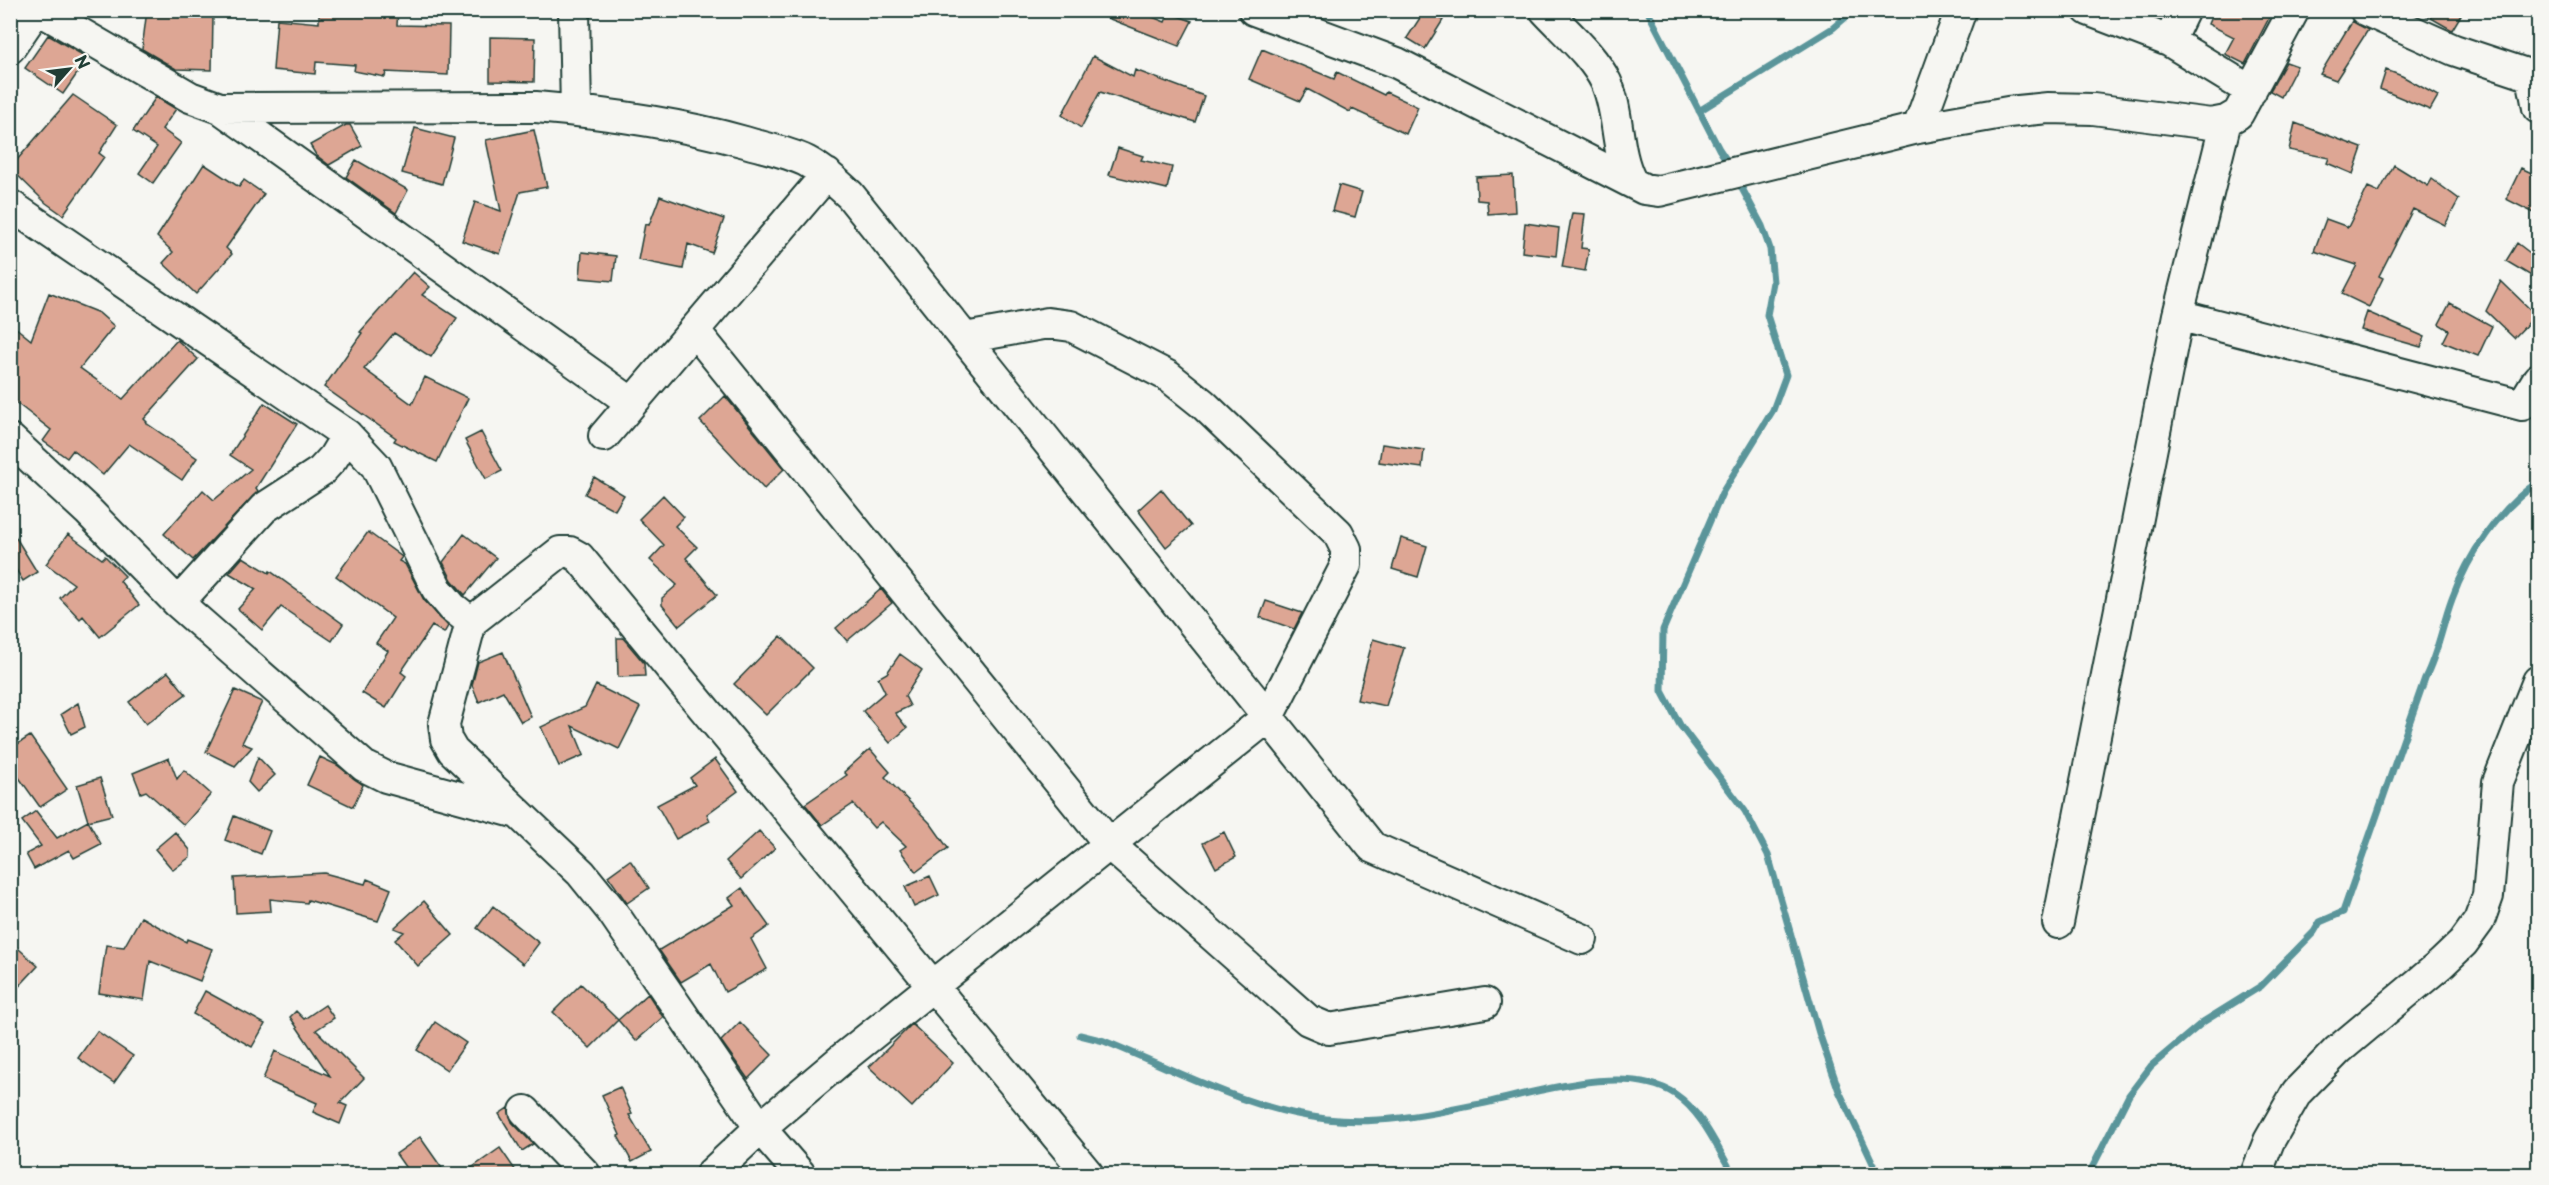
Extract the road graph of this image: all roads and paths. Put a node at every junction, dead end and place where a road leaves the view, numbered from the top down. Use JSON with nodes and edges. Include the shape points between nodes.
{"nodes":[{"id":1,"x":36,"y":10,"type":"edge"},
{"id":2,"x":40,"y":10,"type":"edge"},
{"id":3,"x":574,"y":10,"type":"edge"},
{"id":4,"x":1254,"y":10,"type":"edge"},
{"id":5,"x":1545,"y":10,"type":"edge"},
{"id":6,"x":1961,"y":10,"type":"edge"},
{"id":7,"x":2088,"y":10,"type":"edge"},
{"id":8,"x":2184,"y":10,"type":"edge"},
{"id":9,"x":2294,"y":10,"type":"edge"},
{"id":10,"x":2365,"y":10,"type":"edge"},
{"id":11,"x":2169,"y":41,"type":"junction"},
{"id":12,"x":10,"y":48,"type":"edge"},
{"id":13,"x":2535,"y":75,"type":"edge"},
{"id":14,"x":2251,"y":91,"type":"junction"},
{"id":15,"x":220,"y":108,"type":"junction"},
{"id":16,"x":2538,"y":108,"type":"edge"},
{"id":17,"x":576,"y":111,"type":"junction"},
{"id":18,"x":2226,"y":121,"type":"junction"},
{"id":19,"x":1918,"y":128,"type":"junction"},
{"id":20,"x":827,"y":174,"type":"junction"},
{"id":21,"x":1632,"y":181,"type":"junction"},
{"id":22,"x":10,"y":205,"type":"edge"},
{"id":23,"x":2178,"y":315,"type":"junction"},
{"id":24,"x":694,"y":330,"type":"junction"},
{"id":25,"x":965,"y":338,"type":"junction"},
{"id":26,"x":2538,"y":379,"type":"edge"},
{"id":27,"x":632,"y":403,"type":"junction"},
{"id":28,"x":347,"y":435,"type":"junction"},
{"id":29,"x":604,"y":436,"type":"dead end"},
{"id":30,"x":10,"y":440,"type":"edge"},
{"id":31,"x":178,"y":603,"type":"junction"},
{"id":32,"x":471,"y":622,"type":"junction"},
{"id":33,"x":2538,"y":681,"type":"edge"},
{"id":34,"x":1268,"y":717,"type":"junction"},
{"id":35,"x":520,"y":813,"type":"junction"},
{"id":36,"x":1110,"y":845,"type":"junction"},
{"id":37,"x":2058,"y":923,"type":"dead end"},
{"id":38,"x":1582,"y":939,"type":"dead end"},
{"id":39,"x":933,"y":988,"type":"junction"},
{"id":40,"x":1485,"y":1003,"type":"dead end"},
{"id":41,"x":525,"y":1111,"type":"dead end"},
{"id":42,"x":760,"y":1128,"type":"junction"},
{"id":43,"x":585,"y":1174,"type":"edge"},
{"id":44,"x":711,"y":1174,"type":"edge"},
{"id":45,"x":800,"y":1174,"type":"edge"},
{"id":46,"x":1088,"y":1174,"type":"edge"},
{"id":47,"x":2256,"y":1174,"type":"edge"}],
"edges":[{"from":1,"to":12,"type":"street"},
{"from":2,"to":15,"type":"street","via":[[190,97]]},
{"from":3,"to":17,"type":"street"},
{"from":4,"to":21,"type":"street","via":[[1397,63]]},
{"from":5,"to":21,"type":"street","via":[[1599,69],[1606,83],[1623,166]]},
{"from":6,"to":19,"type":"street"},
{"from":7,"to":11,"type":"street"},
{"from":8,"to":11,"type":"street"},
{"from":9,"to":14,"type":"street"},
{"from":10,"to":13,"type":"street","via":[[2454,50]]},
{"from":11,"to":14,"type":"street"},
{"from":13,"to":16,"type":"street"},
{"from":14,"to":18,"type":"street","via":[[2238,114]]},
{"from":15,"to":17,"type":"street","via":[[536,107]]},
{"from":15,"to":27,"type":"street"},
{"from":17,"to":20,"type":"street","via":[[705,131],[786,153]]},
{"from":18,"to":19,"type":"street","via":[[2211,124],[2092,109],[2048,108]]},
{"from":18,"to":23,"type":"street"},
{"from":19,"to":21,"type":"street","via":[[1659,191],[1644,189]]},
{"from":20,"to":24,"type":"street"},
{"from":20,"to":25,"type":"street","via":[[850,195]]},
{"from":22,"to":28,"type":"street"},
{"from":23,"to":26,"type":"street","via":[[2522,405]]},
{"from":23,"to":37,"type":"street"},
{"from":24,"to":27,"type":"street"},
{"from":24,"to":36,"type":"street"},
{"from":25,"to":34,"type":"street"},
{"from":25,"to":34,"type":"street","via":[[1060,324],[1131,356],[1168,376],[1203,404],[1338,533],[1346,549],[1346,565]]},
{"from":27,"to":29,"type":"street"},
{"from":28,"to":31,"type":"street","via":[[321,471],[264,508]]},
{"from":28,"to":32,"type":"street","via":[[376,466],[437,589]]},
{"from":30,"to":31,"type":"street","via":[[89,512]]},
{"from":31,"to":35,"type":"street","via":[[364,766],[387,777]]},
{"from":32,"to":35,"type":"street","via":[[444,724],[446,739],[453,751]]},
{"from":32,"to":39,"type":"street","via":[[560,552],[579,557]]},
{"from":33,"to":47,"type":"street","via":[[2498,782],[2488,896],[2479,921],[2441,964],[2338,1050],[2297,1092],[2269,1141]]},
{"from":34,"to":36,"type":"street"},
{"from":34,"to":38,"type":"street","via":[[1372,847]]},
{"from":35,"to":42,"type":"street","via":[[581,873],[610,910]]},
{"from":36,"to":39,"type":"street"},
{"from":36,"to":40,"type":"street","via":[[1318,1026],[1329,1029]]},
{"from":39,"to":42,"type":"street"},
{"from":39,"to":46,"type":"street"},
{"from":41,"to":43,"type":"street"},
{"from":42,"to":44,"type":"street"},
{"from":42,"to":45,"type":"street"}]}
